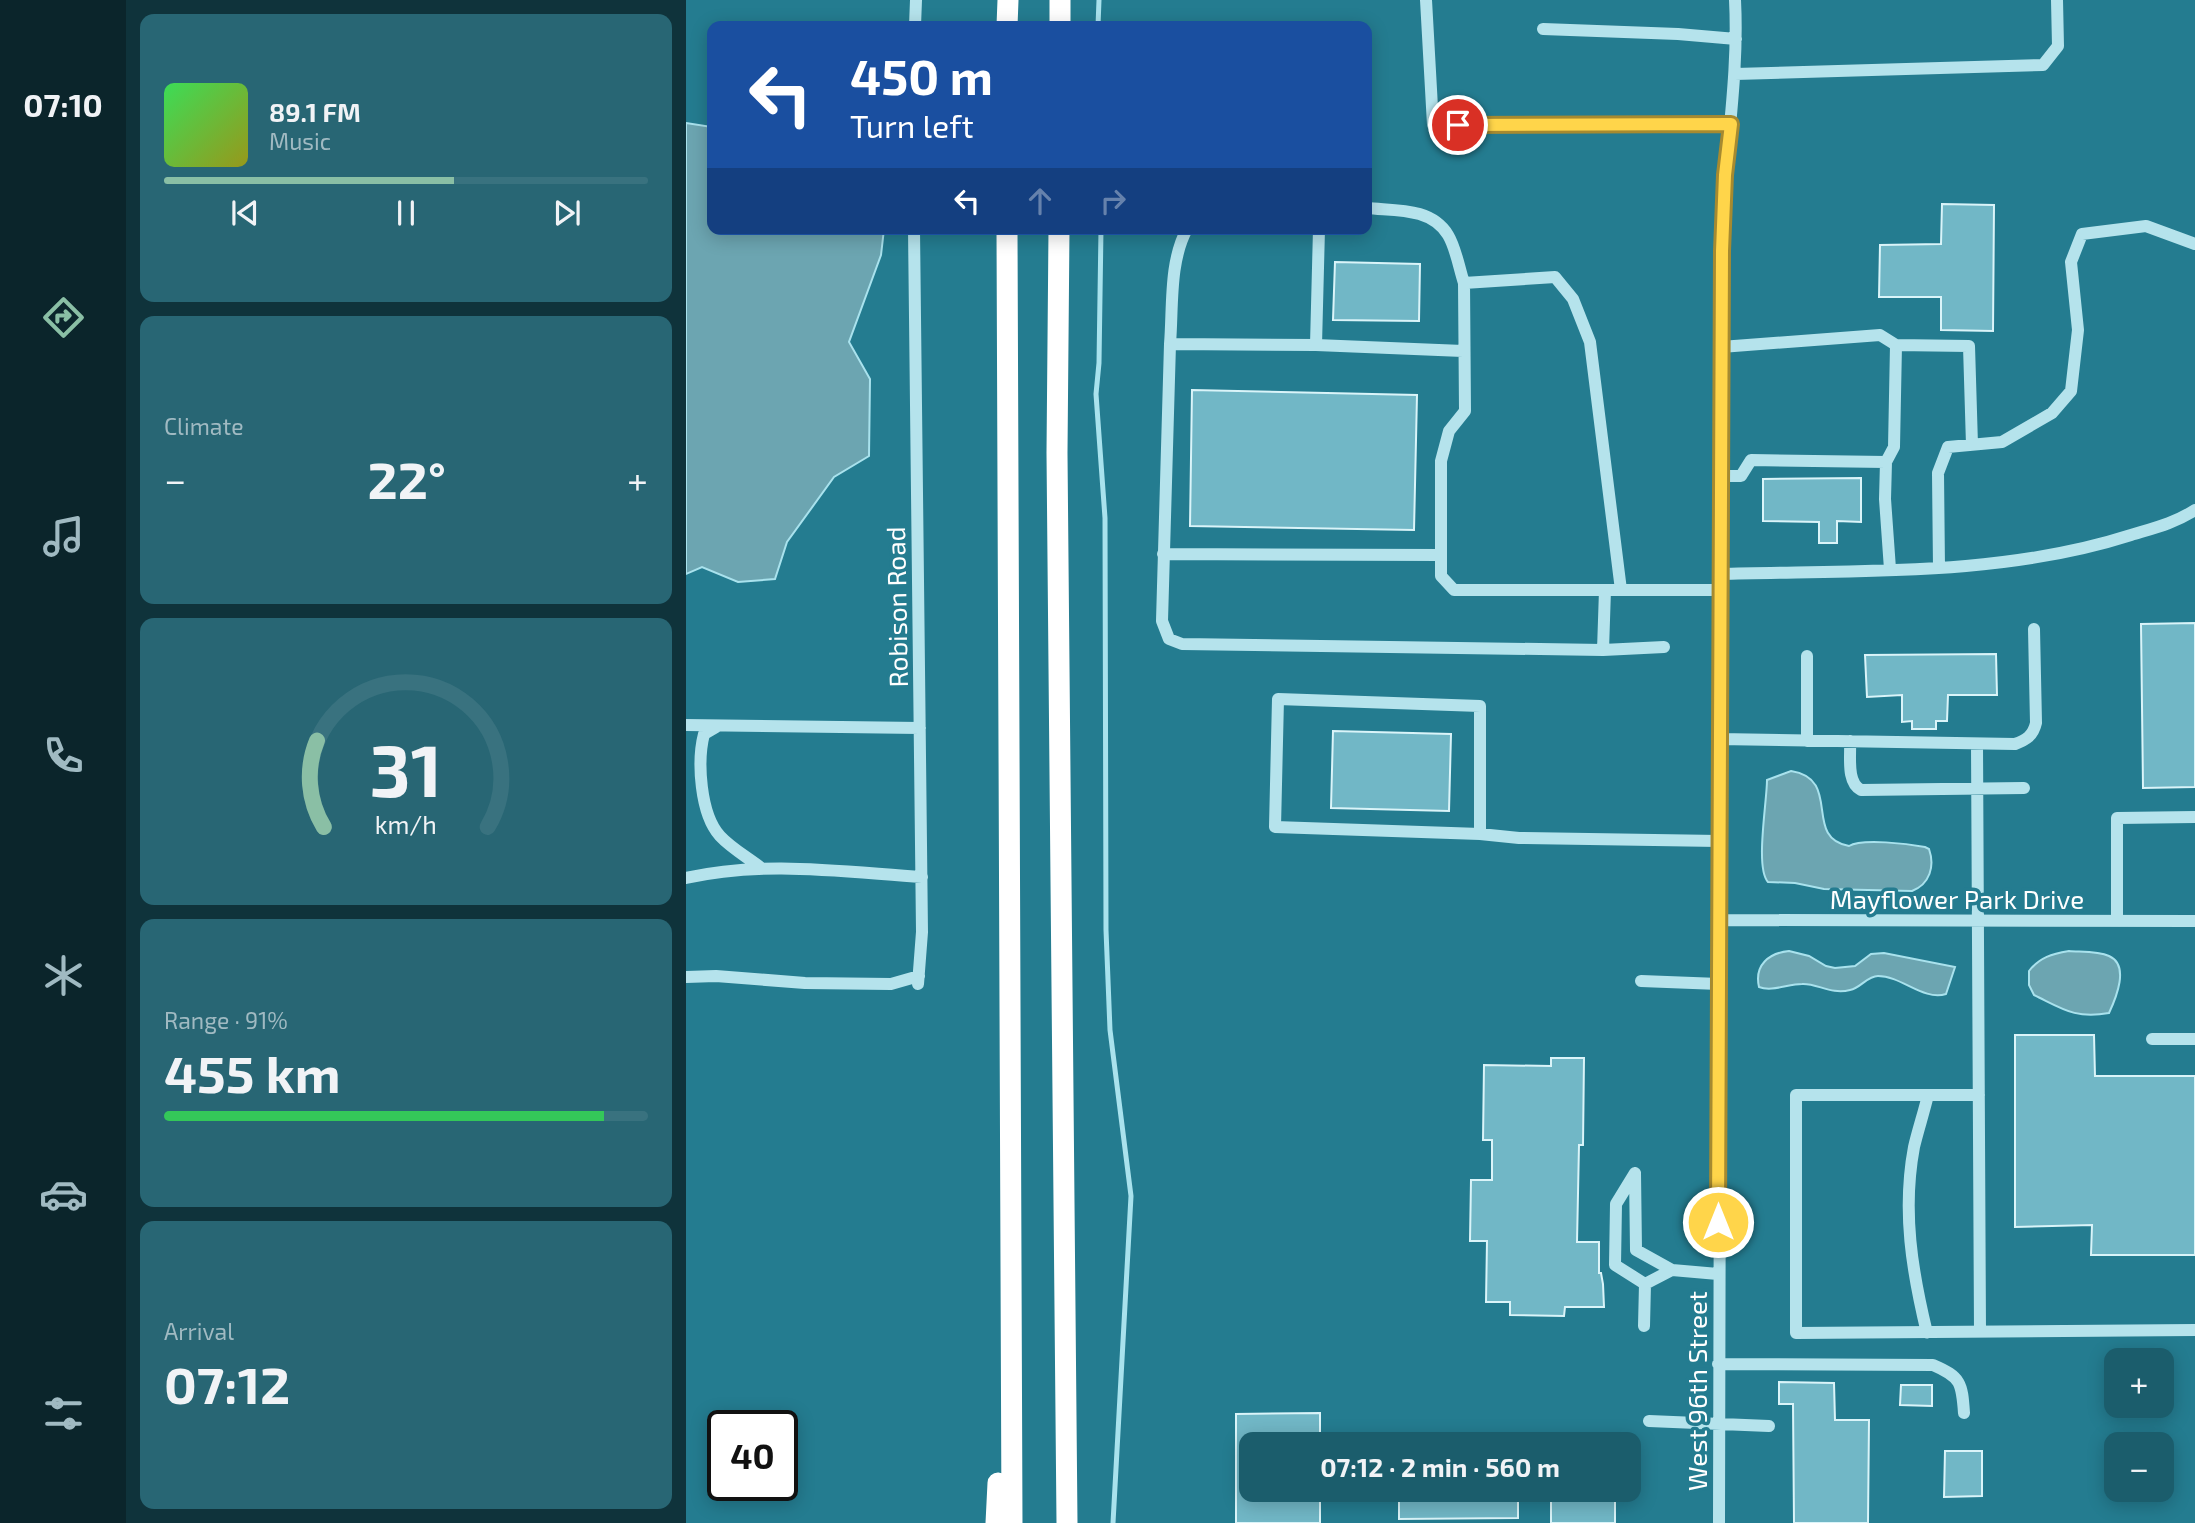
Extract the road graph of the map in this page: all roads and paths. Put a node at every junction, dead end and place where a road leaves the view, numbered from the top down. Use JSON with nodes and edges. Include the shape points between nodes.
{"nodes":[{"id":1,"x":916,"y":0,"type":"edge"},
{"id":2,"x":1008,"y":0,"type":"edge"},
{"id":3,"x":1060,"y":0,"type":"edge"},
{"id":4,"x":1426,"y":0,"type":"edge"},
{"id":5,"x":1735,"y":0,"type":"edge"},
{"id":6,"x":2057,"y":0,"type":"edge"},
{"id":7,"x":915,"y":21,"type":"edge"},
{"id":8,"x":1007,"y":21,"type":"edge"},
{"id":9,"x":1060,"y":21,"type":"edge"},
{"id":10,"x":1543,"y":29,"type":"dead end"},
{"id":11,"x":1736,"y":39,"type":"junction"},
{"id":12,"x":1735,"y":74,"type":"junction"},
{"id":13,"x":1731,"y":124,"type":"junction"},
{"id":14,"x":1372,"y":208,"type":"edge"},
{"id":15,"x":914,"y":235,"type":"edge"},
{"id":16,"x":1007,"y":235,"type":"edge"},
{"id":17,"x":1059,"y":235,"type":"edge"},
{"id":18,"x":1184,"y":235,"type":"edge"},
{"id":19,"x":1319,"y":235,"type":"edge"},
{"id":20,"x":2195,"y":244,"type":"edge"},
{"id":21,"x":1464,"y":283,"type":"junction"},
{"id":22,"x":1170,"y":344,"type":"junction"},
{"id":23,"x":1317,"y":345,"type":"junction"},
{"id":24,"x":1896,"y":345,"type":"junction"},
{"id":25,"x":1721,"y":346,"type":"junction"},
{"id":26,"x":1463,"y":351,"type":"junction"},
{"id":27,"x":1972,"y":445,"type":"junction"},
{"id":28,"x":1886,"y":462,"type":"junction"},
{"id":29,"x":1721,"y":476,"type":"junction"},
{"id":30,"x":2195,"y":510,"type":"edge"},
{"id":31,"x":1163,"y":554,"type":"junction"},
{"id":32,"x":1441,"y":555,"type":"junction"},
{"id":33,"x":1939,"y":568,"type":"junction"},
{"id":34,"x":1890,"y":569,"type":"junction"},
{"id":35,"x":1720,"y":573,"type":"junction"},
{"id":36,"x":1605,"y":590,"type":"junction"},
{"id":37,"x":1621,"y":590,"type":"junction"},
{"id":38,"x":1720,"y":590,"type":"junction"},
{"id":39,"x":2034,"y":629,"type":"dead end"},
{"id":40,"x":1664,"y":647,"type":"dead end"},
{"id":41,"x":1603,"y":650,"type":"junction"},
{"id":42,"x":1807,"y":656,"type":"dead end"},
{"id":43,"x":686,"y":724,"type":"edge"},
{"id":44,"x":716,"y":726,"type":"junction"},
{"id":45,"x":920,"y":728,"type":"junction"},
{"id":46,"x":1719,"y":739,"type":"junction"},
{"id":47,"x":1807,"y":741,"type":"junction"},
{"id":48,"x":1850,"y":741,"type":"junction"},
{"id":49,"x":1977,"y":744,"type":"junction"},
{"id":50,"x":2024,"y":788,"type":"dead end"},
{"id":51,"x":1978,"y":789,"type":"junction"},
{"id":52,"x":2195,"y":817,"type":"edge"},
{"id":53,"x":1480,"y":834,"type":"junction"},
{"id":54,"x":1719,"y":841,"type":"junction"},
{"id":55,"x":760,"y":867,"type":"junction"},
{"id":56,"x":922,"y":877,"type":"junction"},
{"id":57,"x":686,"y":878,"type":"edge"},
{"id":58,"x":1719,"y":920,"type":"junction"},
{"id":59,"x":1979,"y":921,"type":"junction"},
{"id":60,"x":2117,"y":921,"type":"junction"},
{"id":61,"x":2195,"y":921,"type":"edge"},
{"id":62,"x":686,"y":977,"type":"edge"},
{"id":63,"x":1641,"y":981,"type":"dead end"},
{"id":64,"x":1719,"y":984,"type":"junction"},
{"id":65,"x":2152,"y":1039,"type":"dead end"},
{"id":66,"x":2195,"y":1039,"type":"edge"},
{"id":67,"x":1928,"y":1095,"type":"junction"},
{"id":68,"x":1979,"y":1095,"type":"junction"},
{"id":69,"x":1672,"y":1270,"type":"junction"},
{"id":70,"x":1718,"y":1274,"type":"junction"},
{"id":71,"x":1645,"y":1283,"type":"junction"},
{"id":72,"x":1010,"y":1292,"type":"junction"},
{"id":73,"x":1644,"y":1326,"type":"dead end"},
{"id":74,"x":2195,"y":1330,"type":"edge"},
{"id":75,"x":1980,"y":1332,"type":"junction"},
{"id":76,"x":1927,"y":1333,"type":"junction"},
{"id":77,"x":1718,"y":1364,"type":"junction"},
{"id":78,"x":1964,"y":1413,"type":"dead end"},
{"id":79,"x":1066,"y":1417,"type":"junction"},
{"id":80,"x":1649,"y":1421,"type":"dead end"},
{"id":81,"x":1718,"y":1424,"type":"junction"},
{"id":82,"x":1769,"y":1426,"type":"dead end"},
{"id":83,"x":996,"y":1523,"type":"edge"},
{"id":84,"x":1012,"y":1523,"type":"edge"},
{"id":85,"x":1067,"y":1523,"type":"edge"},
{"id":86,"x":1072,"y":1523,"type":"edge"},
{"id":87,"x":1719,"y":1523,"type":"edge"}],
"edges":[{"from":1,"to":7,"type":"street"},
{"from":2,"to":8,"type":"highway"},
{"from":3,"to":9,"type":"highway"},
{"from":4,"to":13,"type":"street","via":[[1433,125]]},
{"from":5,"to":11,"type":"street","name":"West 96th Street"},
{"from":6,"to":12,"type":"street","via":[[2058,46],[2043,65]]},
{"from":10,"to":11,"type":"street"},
{"from":11,"to":12,"type":"street","name":"West 96th Street"},
{"from":12,"to":13,"type":"street","name":"West 96th Street"},
{"from":13,"to":25,"type":"street","name":"West 96th Street","via":[[1723,201]]},
{"from":14,"to":21,"type":"street","via":[[1419,212],[1437,223],[1448,235]]},
{"from":15,"to":45,"type":"street","name":"Robison Road"},
{"from":16,"to":72,"type":"highway"},
{"from":17,"to":79,"type":"highway"},
{"from":18,"to":22,"type":"street","via":[[1176,260]]},
{"from":19,"to":23,"type":"street"},
{"from":20,"to":27,"type":"street","via":[[2146,226],[2082,234],[2071,262],[2078,330],[2071,391],[2052,413],[2002,442]]},
{"from":21,"to":26,"type":"street"},
{"from":21,"to":37,"type":"street","via":[[1555,277],[1573,299],[1590,342]]},
{"from":22,"to":23,"type":"street"},
{"from":22,"to":31,"type":"street"},
{"from":23,"to":26,"type":"street"},
{"from":24,"to":25,"type":"street","via":[[1881,335]]},
{"from":24,"to":27,"type":"street","via":[[1969,346]]},
{"from":24,"to":28,"type":"street","via":[[1894,447]]},
{"from":25,"to":29,"type":"street","name":"West 96th Street"},
{"from":26,"to":32,"type":"street","via":[[1465,411],[1449,431],[1441,461]]},
{"from":27,"to":33,"type":"street","via":[[1948,447],[1938,473]]},
{"from":28,"to":29,"type":"street","via":[[1751,460],[1741,476]]},
{"from":28,"to":34,"type":"street"},
{"from":29,"to":35,"type":"street","name":"West 96th Street"},
{"from":30,"to":33,"type":"street","via":[[2179,520],[2091,548]]},
{"from":31,"to":32,"type":"street"},
{"from":31,"to":41,"type":"street","via":[[1161,621],[1168,639],[1182,644]]},
{"from":32,"to":36,"type":"street","via":[[1441,576],[1454,590]]},
{"from":33,"to":34,"type":"street"},
{"from":34,"to":35,"type":"street"},
{"from":35,"to":38,"type":"street","name":"West 96th Street"},
{"from":36,"to":37,"type":"street"},
{"from":36,"to":41,"type":"street"},
{"from":37,"to":38,"type":"street"},
{"from":38,"to":46,"type":"street","name":"West 96th Street"},
{"from":39,"to":49,"type":"street","via":[[2034,731],[2015,744]]},
{"from":40,"to":41,"type":"street"},
{"from":42,"to":47,"type":"street"},
{"from":43,"to":44,"type":"street"},
{"from":44,"to":45,"type":"street"},
{"from":44,"to":55,"type":"street","via":[[704,734],[701,745],[708,814],[719,835]]},
{"from":45,"to":56,"type":"street","name":"Robison Road"},
{"from":46,"to":47,"type":"street"},
{"from":46,"to":54,"type":"street","name":"West 96th Street"},
{"from":47,"to":48,"type":"street"},
{"from":48,"to":49,"type":"street"},
{"from":48,"to":51,"type":"street","via":[[1852,780],[1861,790]]},
{"from":49,"to":51,"type":"street"},
{"from":50,"to":51,"type":"street"},
{"from":51,"to":59,"type":"street"},
{"from":52,"to":60,"type":"street","via":[[2117,818]]},
{"from":53,"to":53,"type":"street","via":[[1480,706],[1278,699],[1275,827]]},
{"from":53,"to":54,"type":"street"},
{"from":54,"to":58,"type":"street","name":"West 96th Street"},
{"from":55,"to":56,"type":"street"},
{"from":55,"to":57,"type":"street"},
{"from":56,"to":62,"type":"street","name":"Robison Road","via":[[919,980],[805,983]]},
{"from":58,"to":59,"type":"street","name":"Mayflower Park Drive"},
{"from":58,"to":64,"type":"street","name":"West 96th Street"},
{"from":59,"to":60,"type":"street","name":"Mayflower Park Drive"},
{"from":59,"to":68,"type":"street"},
{"from":60,"to":61,"type":"street","name":"Mayflower Park Drive"},
{"from":63,"to":64,"type":"street"},
{"from":64,"to":70,"type":"street","name":"West 96th Street"},
{"from":65,"to":66,"type":"street"},
{"from":67,"to":68,"type":"street"},
{"from":67,"to":76,"type":"street","via":[[1914,1146],[1908,1194],[1909,1240]]},
{"from":67,"to":76,"type":"street","via":[[1796,1095],[1796,1333]]},
{"from":68,"to":75,"type":"street"},
{"from":69,"to":70,"type":"street"},
{"from":69,"to":71,"type":"street"},
{"from":69,"to":71,"type":"street","via":[[1636,1250],[1635,1173],[1616,1204],[1615,1265]]},
{"from":70,"to":77,"type":"street","name":"West 96th Street"},
{"from":71,"to":73,"type":"street"},
{"from":72,"to":83,"type":"highway"},
{"from":72,"to":84,"type":"highway"},
{"from":74,"to":75,"type":"street"},
{"from":75,"to":76,"type":"street"},
{"from":77,"to":78,"type":"street","via":[[1933,1366],[1961,1383]]},
{"from":77,"to":81,"type":"street","name":"West 96th Street"},
{"from":79,"to":85,"type":"highway"},
{"from":79,"to":86,"type":"highway"},
{"from":80,"to":81,"type":"street"},
{"from":81,"to":82,"type":"street"},
{"from":81,"to":87,"type":"street","name":"West 96th Street"}]}
